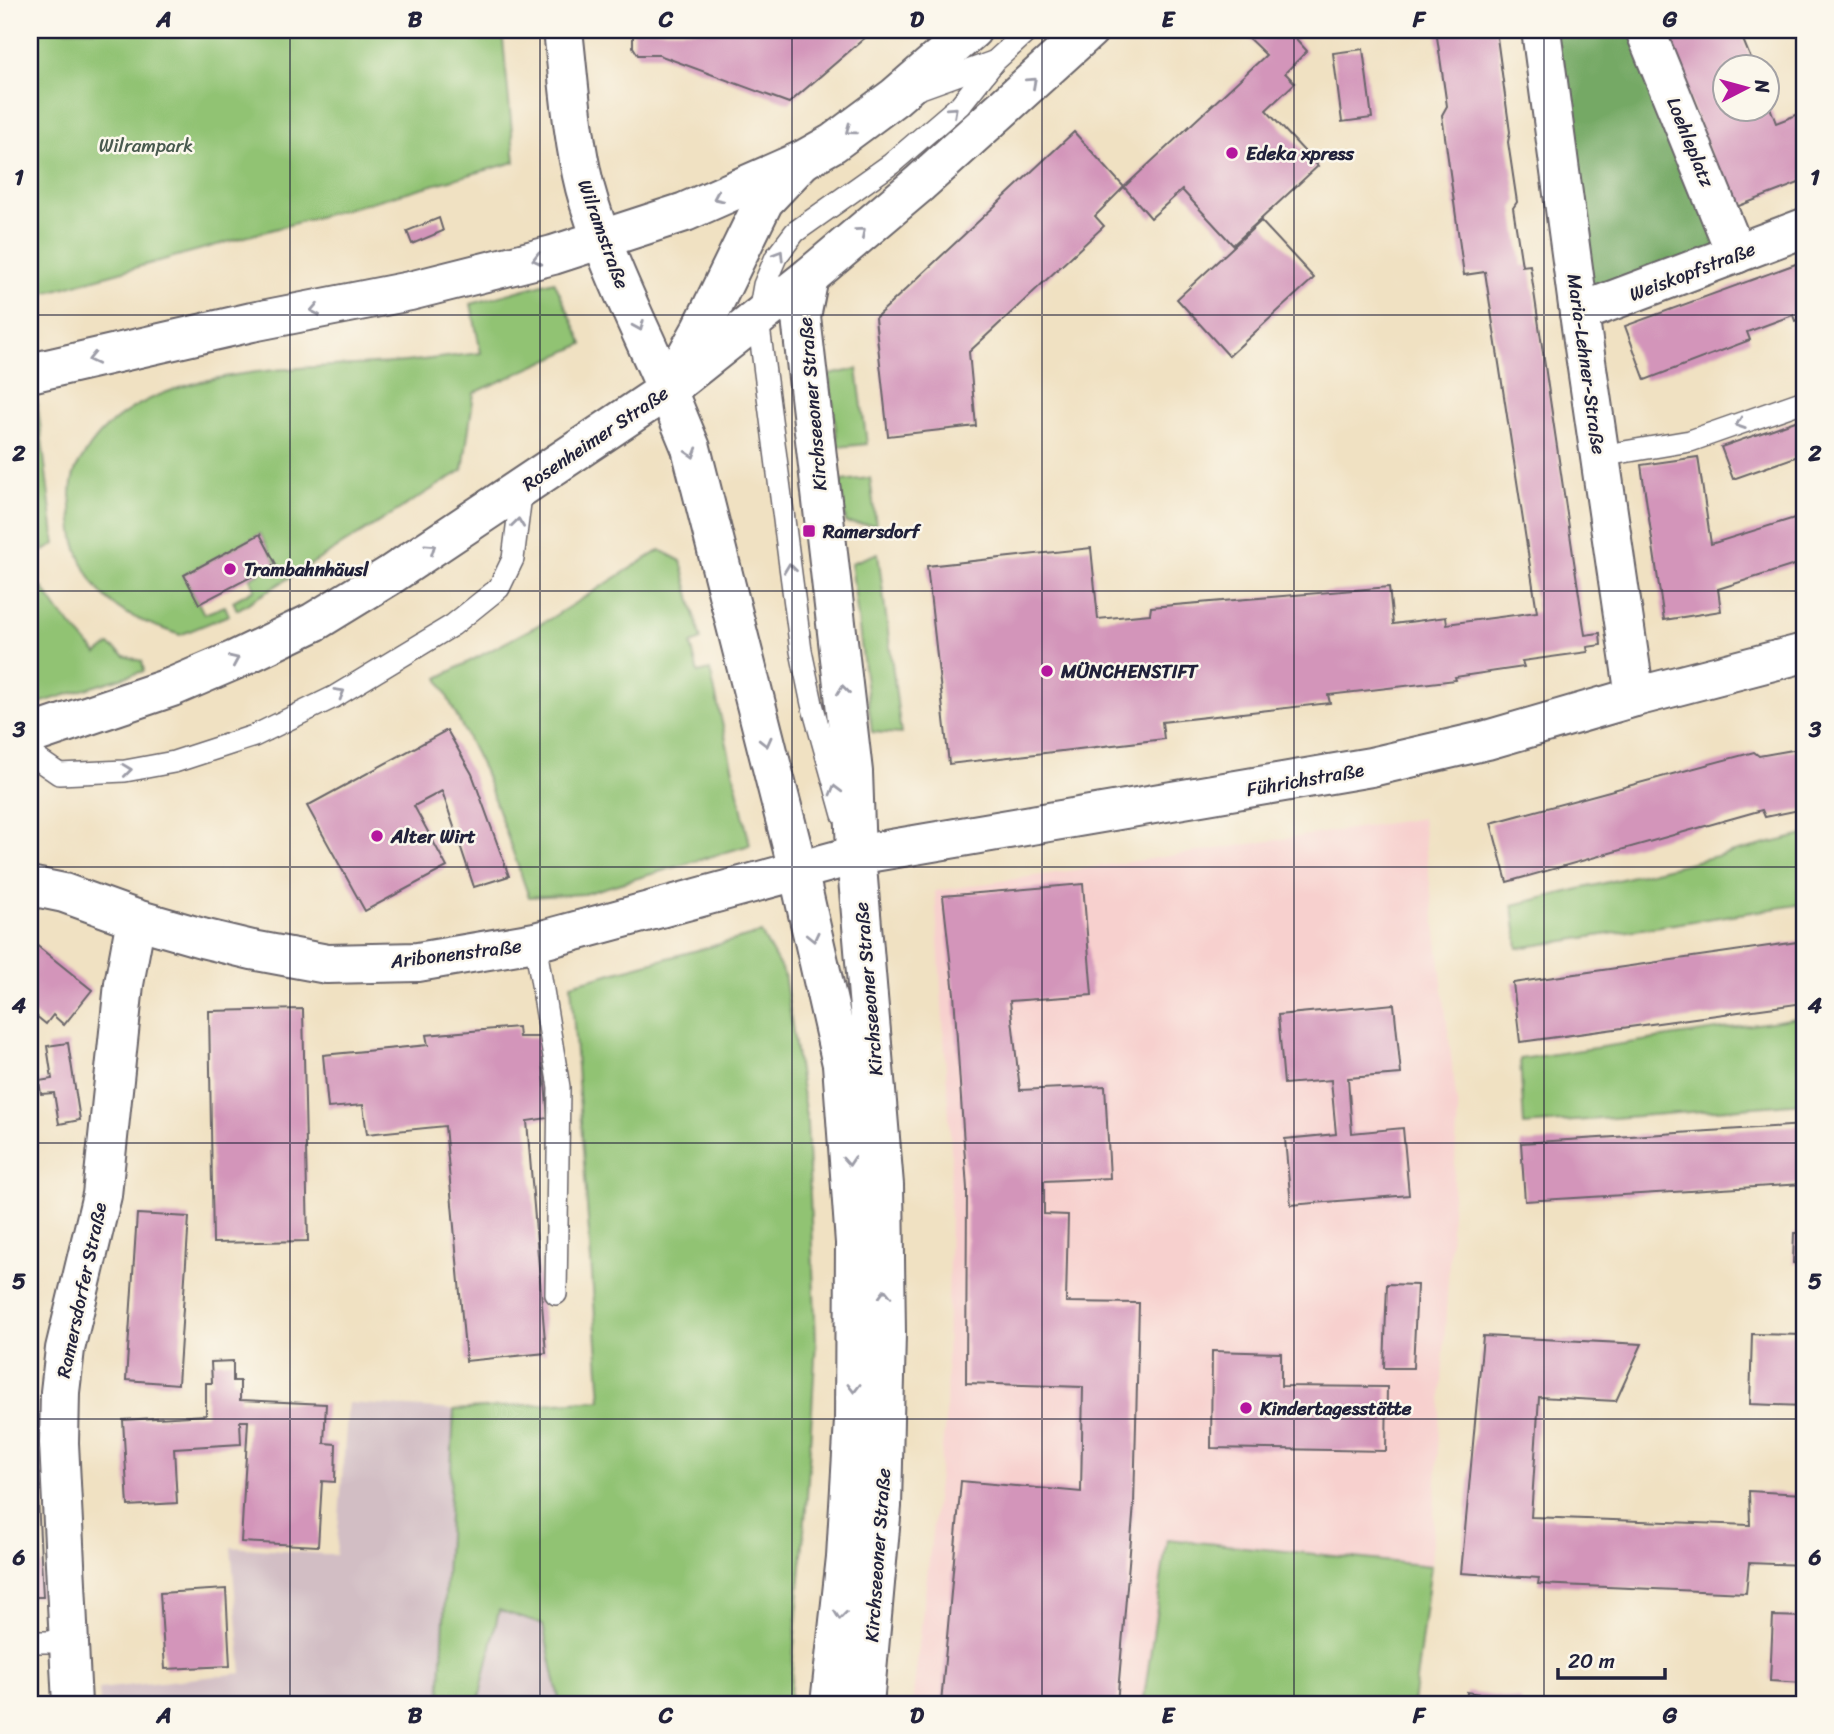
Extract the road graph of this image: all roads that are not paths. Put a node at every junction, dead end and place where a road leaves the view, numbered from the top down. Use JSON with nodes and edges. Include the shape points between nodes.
{"nodes":[{"id":1,"x":563,"y":30,"type":"edge"},
{"id":2,"x":972,"y":30,"type":"edge"},
{"id":3,"x":1029,"y":30,"type":"edge"},
{"id":4,"x":1089,"y":30,"type":"edge"},
{"id":5,"x":1541,"y":30,"type":"edge"},
{"id":6,"x":1645,"y":30,"type":"edge"},
{"id":7,"x":995,"y":61,"type":"junction"},
{"id":8,"x":895,"y":97,"type":"junction"},
{"id":9,"x":803,"y":160,"type":"junction"},
{"id":10,"x":1804,"y":228,"type":"edge"},
{"id":11,"x":603,"y":240,"type":"junction"},
{"id":12,"x":1736,"y":254,"type":"junction"},
{"id":13,"x":809,"y":277,"type":"junction"},
{"id":14,"x":1579,"y":313,"type":"junction"},
{"id":15,"x":758,"y":319,"type":"junction"},
{"id":16,"x":30,"y":373,"type":"edge"},
{"id":17,"x":667,"y":390,"type":"junction"},
{"id":18,"x":1804,"y":401,"type":"edge"},
{"id":19,"x":1600,"y":456,"type":"junction"},
{"id":20,"x":522,"y":487,"type":"junction"},
{"id":21,"x":1804,"y":653,"type":"edge"},
{"id":22,"x":1635,"y":697,"type":"junction"},
{"id":23,"x":30,"y":735,"type":"edge"},
{"id":24,"x":30,"y":754,"type":"edge"},
{"id":25,"x":856,"y":855,"type":"junction"},
{"id":26,"x":798,"y":870,"type":"junction"},
{"id":27,"x":30,"y":886,"type":"edge"},
{"id":28,"x":136,"y":919,"type":"junction"},
{"id":29,"x":535,"y":942,"type":"junction"},
{"id":30,"x":556,"y":1294,"type":"dead end"},
{"id":31,"x":69,"y":1642,"type":"junction"},
{"id":32,"x":30,"y":1643,"type":"edge"},
{"id":33,"x":72,"y":1704,"type":"edge"},
{"id":34,"x":830,"y":1704,"type":"edge"},
{"id":35,"x":864,"y":1704,"type":"edge"}],
"edges":[{"from":1,"to":11,"type":"street","name":"Wilramstraße","via":[[575,138],[585,188]]},
{"from":2,"to":8,"type":"street"},
{"from":3,"to":7,"type":"lane"},
{"from":13,"to":4,"type":"street","name":"Rosenheimer Straße","one_way":true},
{"from":5,"to":14,"type":"street","name":"Maria-Lehner-Straße"},
{"from":6,"to":12,"type":"street","name":"Loehleplatz"},
{"from":7,"to":8,"type":"lane"},
{"from":15,"to":7,"type":"lane","one_way":true,"via":[[764,285],[776,257],[795,232],[891,164],[960,105]]},
{"from":8,"to":9,"type":"street","one_way":true},
{"from":9,"to":11,"type":"street","one_way":true,"via":[[685,212]]},
{"from":9,"to":17,"type":"street","via":[[764,201]]},
{"from":10,"to":12,"type":"street","name":"Weiskopfstraße"},
{"from":11,"to":16,"type":"street","one_way":true,"via":[[410,291]]},
{"from":11,"to":17,"type":"street","name":"Wilramstraße","one_way":true},
{"from":12,"to":14,"type":"street","name":"Weiskopfstraße"},
{"from":13,"to":15,"type":"street","name":"Rosenheimer Straße"},
{"from":25,"to":13,"type":"street","name":"Kirchseeoner Straße","one_way":true,"via":[[853,772],[801,317]]},
{"from":14,"to":19,"type":"street","name":"Maria-Lehner-Straße"},
{"from":15,"to":17,"type":"street","name":"Rosenheimer Straße"},
{"from":25,"to":15,"type":"lane","one_way":true,"via":[[801,651]]},
{"from":17,"to":20,"type":"street","name":"Rosenheimer Straße"},
{"from":17,"to":26,"type":"street","name":"Kirchseeoner Straße","one_way":true,"via":[[691,448]]},
{"from":18,"to":19,"type":"lane","one_way":true,"via":[[1690,441]]},
{"from":19,"to":22,"type":"street","name":"Maria-Lehner-Straße"},
{"from":23,"to":20,"type":"street","name":"Rosenheimer Straße","one_way":true,"via":[[172,687],[314,622]]},
{"from":24,"to":20,"type":"lane","one_way":true,"via":[[60,774],[125,771],[174,762],[254,736],[334,696],[453,625],[499,587],[513,559]]},
{"from":21,"to":22,"type":"street","name":"Führichstraße"},
{"from":22,"to":25,"type":"street","name":"Führichstraße","via":[[1487,740],[1371,767]]},
{"from":25,"to":26,"type":"street","name":"Führichstraße"},
{"from":35,"to":25,"type":"street","name":"Kirchseeoner Straße","one_way":true,"via":[[882,1506],[886,1333],[884,1185]]},
{"from":26,"to":29,"type":"street","name":"Aribonenstraße"},
{"from":26,"to":34,"type":"street","name":"Kirchseeoner Straße","one_way":true,"via":[[842,1064],[855,1243],[854,1420],[846,1557]]},
{"from":27,"to":28,"type":"street","name":"Aribonenstraße"},
{"from":28,"to":29,"type":"street","name":"Aribonenstraße","via":[[327,964],[418,962]]},
{"from":28,"to":31,"type":"street","name":"Ramersdorfer Straße","via":[[124,984],[102,1195],[65,1349],[60,1392]]},
{"from":29,"to":30,"type":"lane","via":[[559,1087]]},
{"from":31,"to":32,"type":"lane"},
{"from":31,"to":33,"type":"street","name":"Ramersdorfer Straße"}]}
